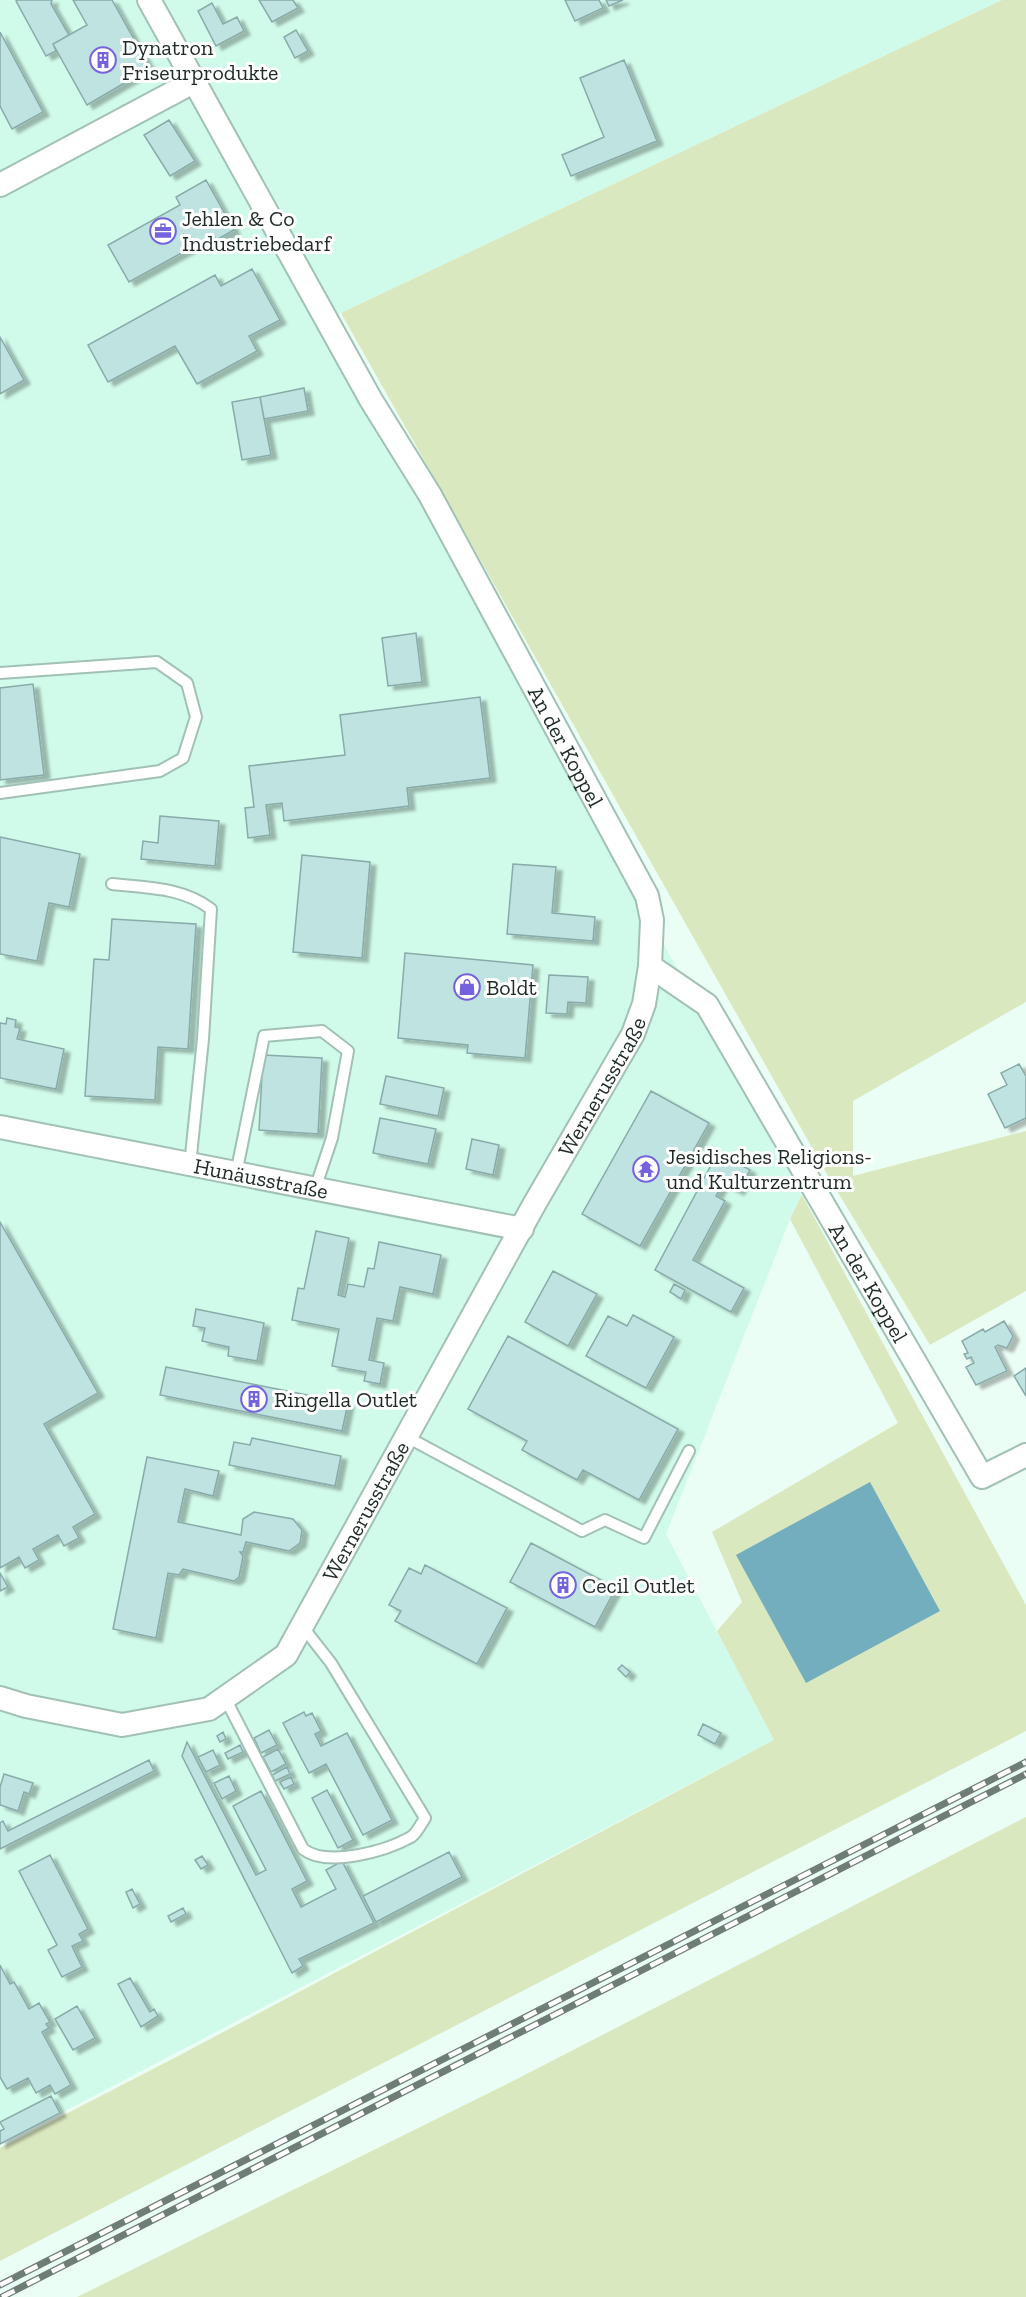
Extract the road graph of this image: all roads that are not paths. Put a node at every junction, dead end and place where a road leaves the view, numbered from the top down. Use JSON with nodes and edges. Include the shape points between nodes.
{"nodes":[{"id":1,"x":149,"y":0,"type":"edge"},
{"id":2,"x":195,"y":81,"type":"junction"},
{"id":3,"x":0,"y":185,"type":"edge"},
{"id":4,"x":0,"y":673,"type":"edge"},
{"id":5,"x":0,"y":793,"type":"edge"},
{"id":6,"x":112,"y":884,"type":"dead end"},
{"id":7,"x":650,"y":966,"type":"junction"},
{"id":8,"x":0,"y":1127,"type":"edge"},
{"id":9,"x":190,"y":1165,"type":"junction"},
{"id":10,"x":236,"y":1174,"type":"junction"},
{"id":11,"x":315,"y":1189,"type":"junction"},
{"id":12,"x":522,"y":1229,"type":"junction"},
{"id":13,"x":407,"y":1437,"type":"junction"},
{"id":14,"x":689,"y":1451,"type":"dead end"},
{"id":15,"x":1026,"y":1455,"type":"edge"},
{"id":16,"x":302,"y":1626,"type":"junction"},
{"id":17,"x":0,"y":1698,"type":"edge"},
{"id":18,"x":225,"y":1698,"type":"junction"}],
"edges":[{"from":1,"to":2,"type":"street","name":"An der Koppel"},
{"from":2,"to":3,"type":"street"},
{"from":2,"to":7,"type":"street","name":"An der Koppel","via":[[371,400],[430,495],[647,896],[652,920]]},
{"from":4,"to":5,"type":"lane","via":[[158,662],[187,683],[196,717],[183,758],[160,771]]},
{"from":6,"to":9,"type":"lane","via":[[173,890],[211,909],[204,1039]]},
{"from":7,"to":12,"type":"street","name":"Wernerusstraße","via":[[644,1004],[633,1034]]},
{"from":7,"to":15,"type":"street","name":"An der Koppel","via":[[707,1005],[982,1477]]},
{"from":8,"to":9,"type":"street","name":"Hunäusstraße"},
{"from":9,"to":10,"type":"street","name":"Hunäusstraße"},
{"from":10,"to":11,"type":"street","name":"Hunäusstraße"},
{"from":10,"to":11,"type":"lane","via":[[264,1036],[322,1031],[348,1051],[332,1138]]},
{"from":11,"to":12,"type":"street","name":"Hunäusstraße"},
{"from":12,"to":13,"type":"street","name":"Wernerusstraße"},
{"from":13,"to":14,"type":"lane","via":[[582,1531],[605,1520],[644,1538]]},
{"from":13,"to":16,"type":"street","name":"Wernerusstraße"},
{"from":16,"to":18,"type":"street","name":"Wernerusstraße","via":[[286,1655]]},
{"from":16,"to":18,"type":"lane","via":[[331,1663],[425,1818],[412,1836],[370,1853],[334,1858],[310,1855],[303,1849]]},
{"from":17,"to":18,"type":"street","name":"Wernerusstraße","via":[[122,1725],[209,1708]]}]}
